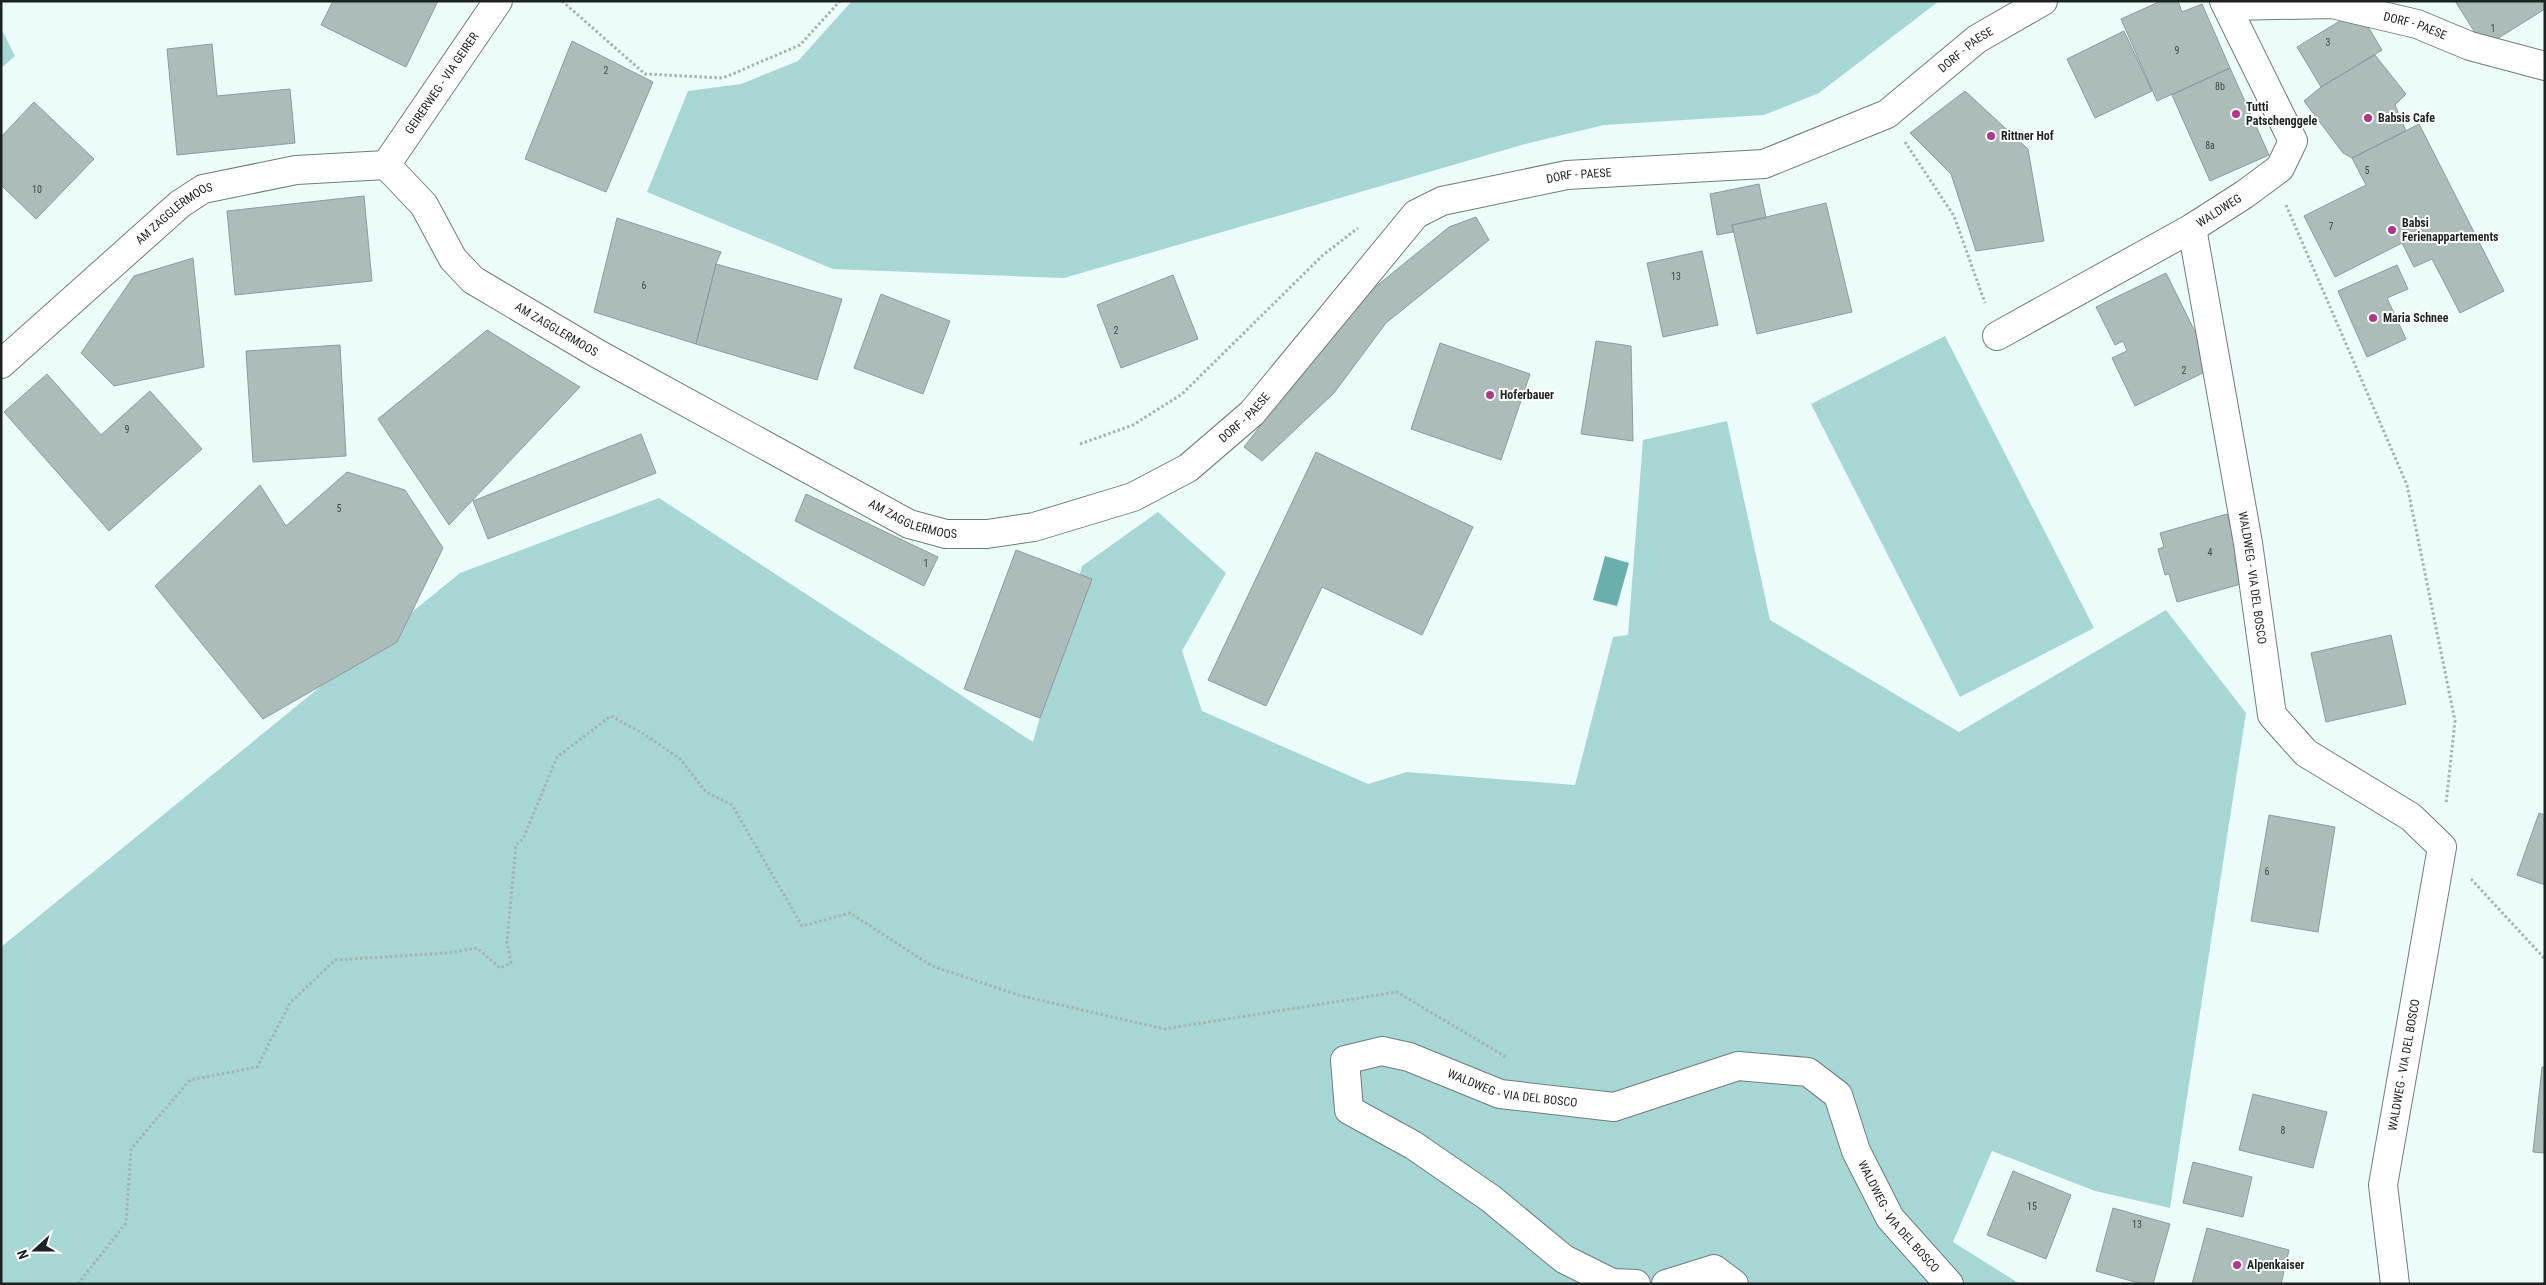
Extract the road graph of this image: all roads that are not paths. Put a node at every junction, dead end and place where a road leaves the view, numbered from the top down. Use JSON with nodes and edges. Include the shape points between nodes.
{"nodes":[{"id":1,"x":498,"y":1,"type":"edge"},
{"id":2,"x":2044,"y":1,"type":"edge"},
{"id":3,"x":2226,"y":4,"type":"edge"},
{"id":4,"x":2545,"y":66,"type":"edge"},
{"id":5,"x":386,"y":165,"type":"junction"},
{"id":6,"x":2192,"y":228,"type":"junction"},
{"id":7,"x":1997,"y":336,"type":"road end"},
{"id":8,"x":1,"y":364,"type":"edge"},
{"id":9,"x":1188,"y":468,"type":"joint"},
{"id":10,"x":1636,"y":1284,"type":"edge"},
{"id":11,"x":1666,"y":1284,"type":"edge"},
{"id":12,"x":1734,"y":1284,"type":"edge"},
{"id":13,"x":1949,"y":1284,"type":"edge"},
{"id":14,"x":2395,"y":1284,"type":"edge"}],
"edges":[{"from":1,"to":5,"type":"street","name":"GEIRERWEG - VIA GEIRER"},
{"from":2,"to":9,"type":"street","name":"DORF - PAESE","via":[[1977,39],[1887,114],[1764,164],[1567,175],[1442,201],[1416,214],[1252,413]]},
{"from":3,"to":4,"type":"street","name":"DORF - PAESE","via":[[2332,4],[2417,24],[2470,46]]},
{"from":3,"to":6,"type":"street","name":"WALDWEG","via":[[2293,141],[2280,168]]},
{"from":5,"to":8,"type":"street","name":"AM ZAGGLERMOOS","via":[[296,170],[203,189],[180,204]]},
{"from":5,"to":9,"type":"street","name":"AM ZAGGLERMOOS","via":[[424,205],[454,258],[473,280],[598,354],[909,524],[946,534],[987,534],[1034,527],[1132,497]]},
{"from":6,"to":7,"type":"street","name":"WALDWEG"},
{"from":6,"to":14,"type":"street","name":"WALDWEG - VIA DEL BOSCO","via":[[2248,543],[2272,715],[2306,753],[2411,817],[2442,847],[2383,1185]]},
{"from":10,"to":13,"type":"street","name":"WALDWEG - VIA DEL BOSCO","via":[[1612,1282],[1564,1259],[1490,1198],[1413,1145],[1349,1110],[1345,1060],[1382,1051],[1409,1057],[1500,1094],[1614,1107],[1738,1066],[1808,1072],[1838,1095],[1856,1151],[1890,1218]]},
{"from":11,"to":12,"type":"street","via":[[1714,1269]]}]}
